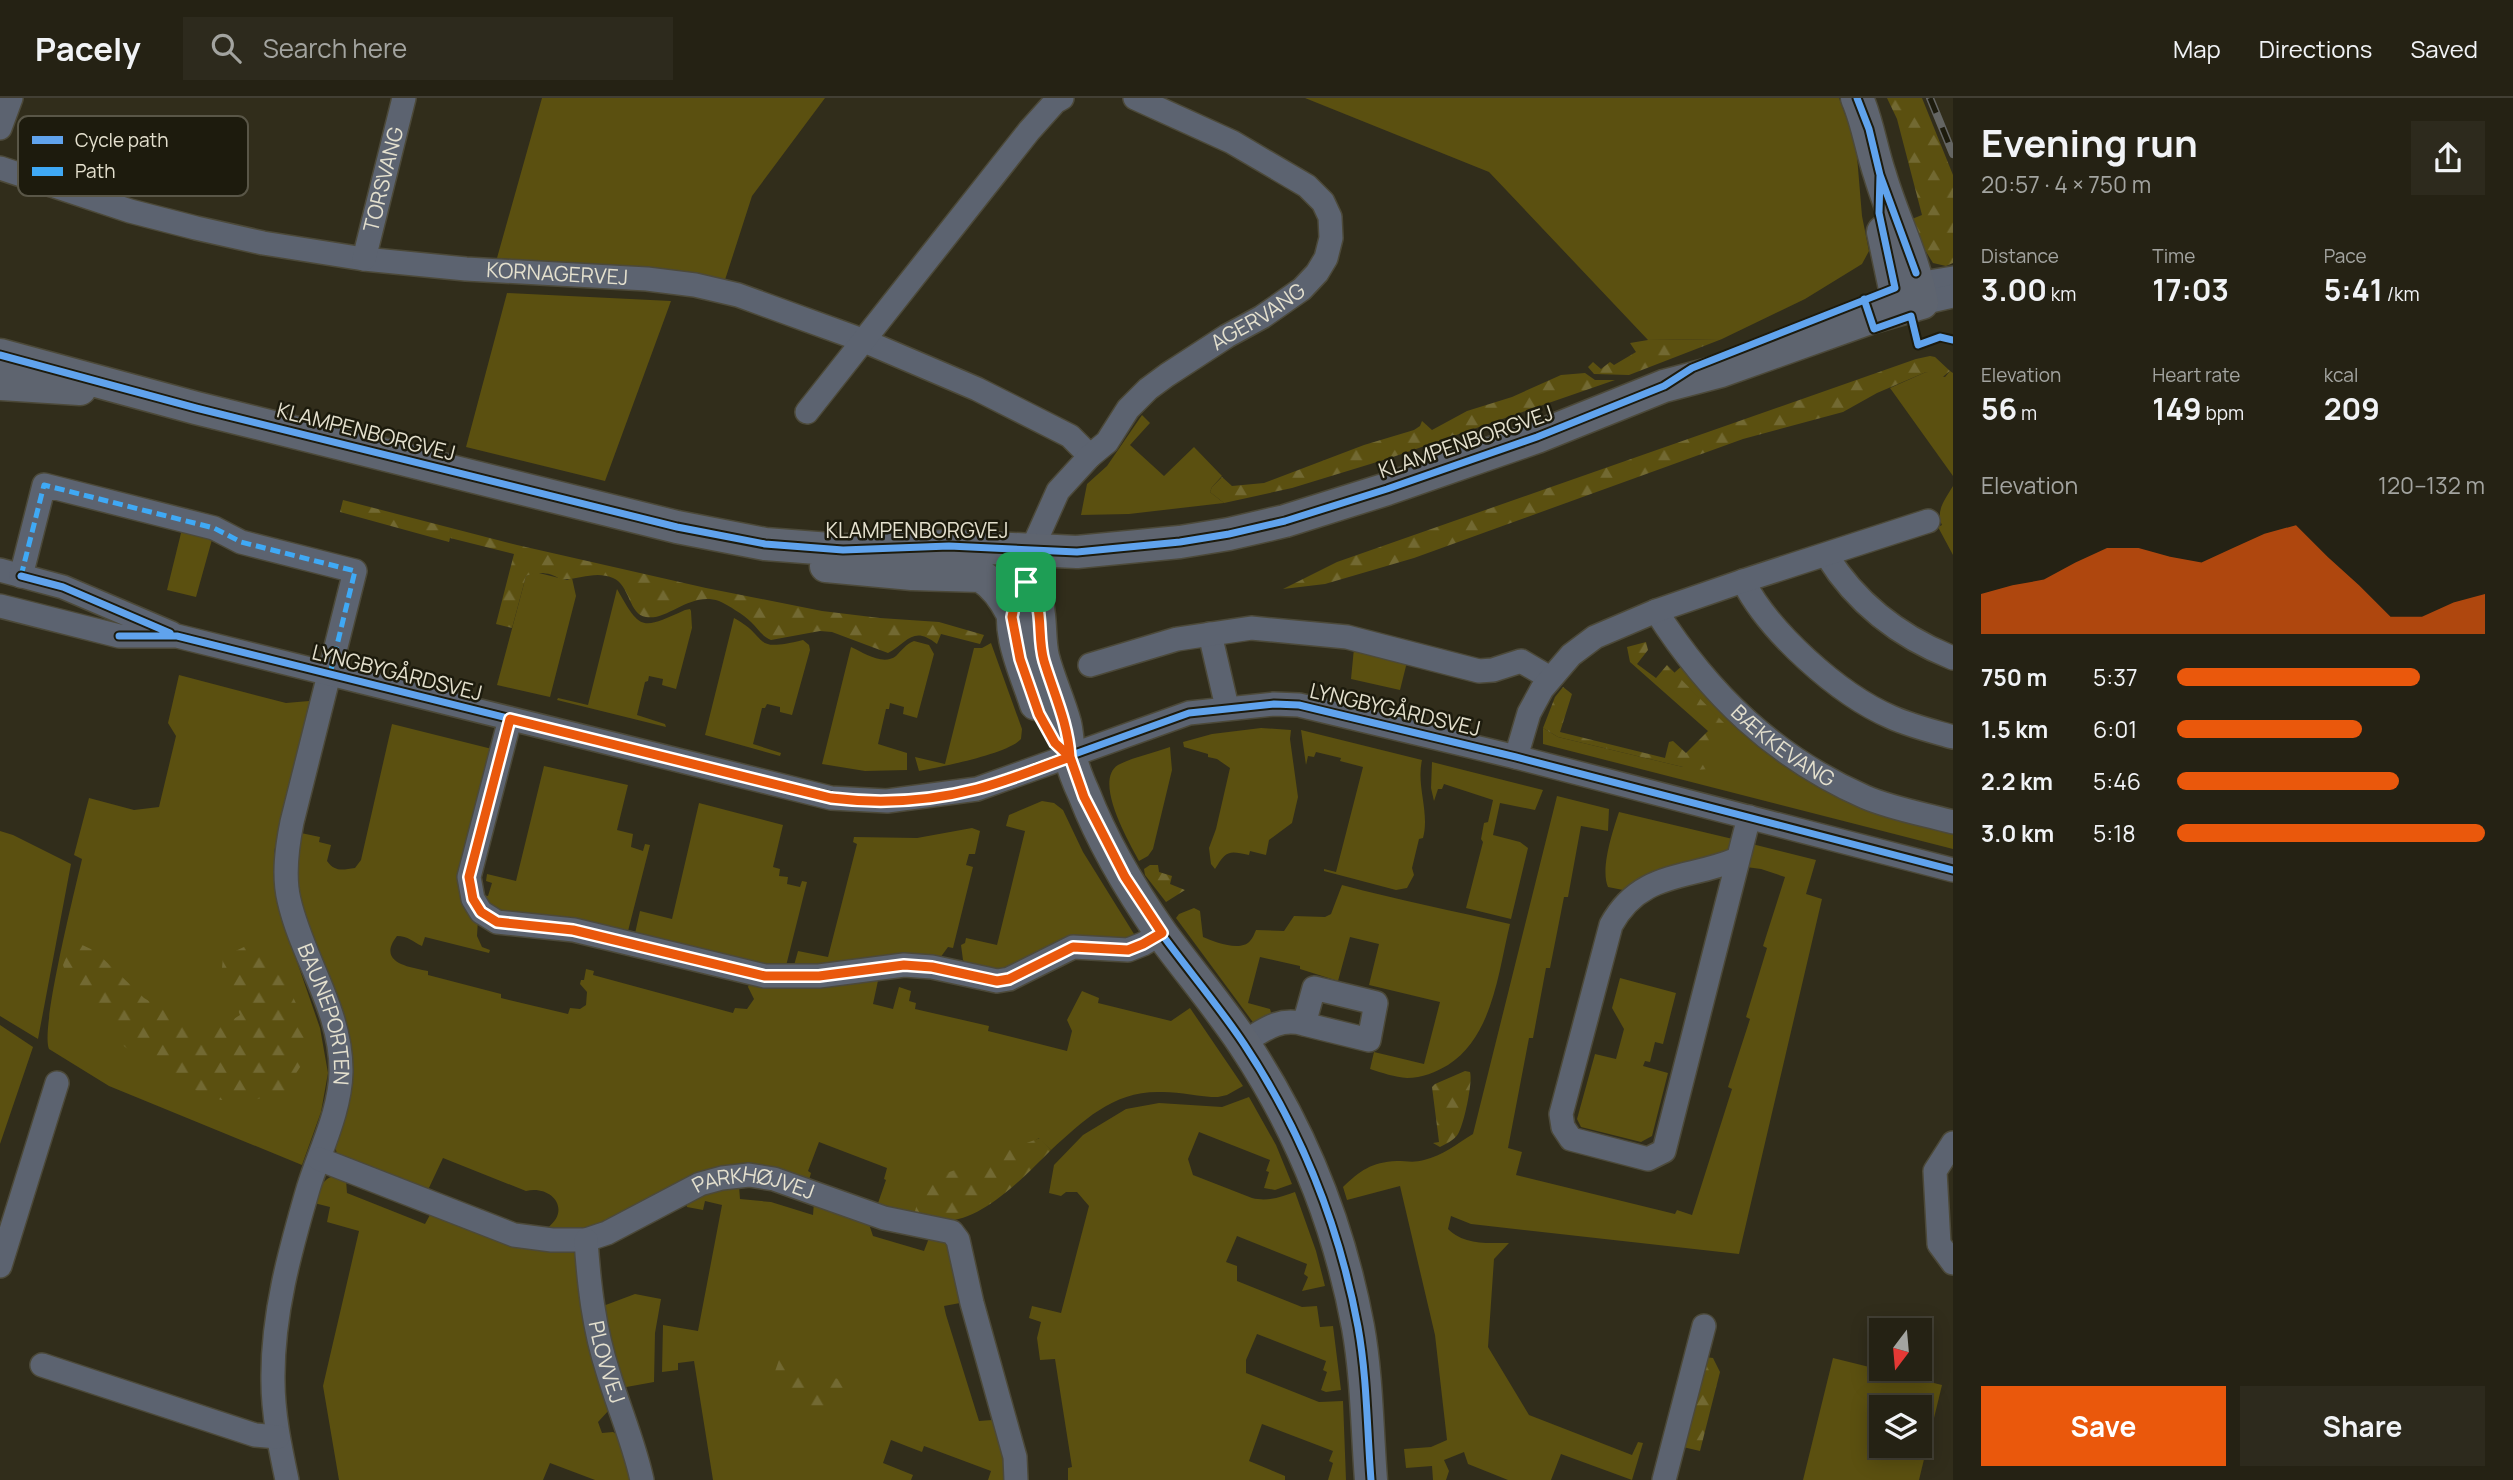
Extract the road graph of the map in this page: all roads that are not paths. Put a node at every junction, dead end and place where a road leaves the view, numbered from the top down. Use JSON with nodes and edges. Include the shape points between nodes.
{"nodes":[{"id":1,"x":11,"y":98,"type":"edge"},
{"id":2,"x":404,"y":98,"type":"edge"},
{"id":3,"x":1062,"y":98,"type":"edge"},
{"id":4,"x":1135,"y":98,"type":"edge"},
{"id":5,"x":1857,"y":98,"type":"edge"},
{"id":6,"x":0,"y":128,"type":"edge"},
{"id":7,"x":0,"y":168,"type":"edge"},
{"id":8,"x":18,"y":174,"type":"edge"},
{"id":9,"x":83,"y":196,"type":"edge"},
{"id":10,"x":364,"y":259,"type":"junction"},
{"id":11,"x":1953,"y":278,"type":"edge"},
{"id":12,"x":1909,"y":296,"type":"junction"},
{"id":13,"x":1953,"y":296,"type":"edge"},
{"id":14,"x":862,"y":340,"type":"junction"},
{"id":15,"x":0,"y":355,"type":"edge"},
{"id":16,"x":0,"y":384,"type":"edge"},
{"id":17,"x":130,"y":390,"type":"junction"},
{"id":18,"x":807,"y":412,"type":"dead end"},
{"id":19,"x":1090,"y":456,"type":"junction"},
{"id":20,"x":1928,"y":521,"type":"dead end"},
{"id":21,"x":765,"y":544,"type":"junction"},
{"id":22,"x":1032,"y":549,"type":"junction"},
{"id":23,"x":1827,"y":556,"type":"junction"},
{"id":24,"x":11,"y":573,"type":"edge"},
{"id":25,"x":1742,"y":581,"type":"junction"},
{"id":26,"x":1026,"y":582,"type":"junction"},
{"id":27,"x":0,"y":606,"type":"edge"},
{"id":28,"x":1656,"y":611,"type":"junction"},
{"id":29,"x":1012,"y":613,"type":"junction"},
{"id":30,"x":1210,"y":634,"type":"junction"},
{"id":31,"x":177,"y":636,"type":"junction"},
{"id":32,"x":1953,"y":657,"type":"edge"},
{"id":33,"x":1090,"y":665,"type":"dead end"},
{"id":34,"x":330,"y":674,"type":"junction"},
{"id":35,"x":1550,"y":678,"type":"junction"},
{"id":36,"x":1227,"y":707,"type":"junction"},
{"id":37,"x":510,"y":719,"type":"junction"},
{"id":38,"x":1953,"y":737,"type":"edge"},
{"id":39,"x":1070,"y":757,"type":"junction"},
{"id":40,"x":1516,"y":757,"type":"junction"},
{"id":41,"x":1749,"y":817,"type":"junction"},
{"id":42,"x":1953,"y":822,"type":"edge"},
{"id":43,"x":1737,"y":859,"type":"junction"},
{"id":44,"x":1953,"y":870,"type":"edge"},
{"id":45,"x":1162,"y":933,"type":"junction"},
{"id":46,"x":1304,"y":1024,"type":"dead end"},
{"id":47,"x":1243,"y":1042,"type":"junction"},
{"id":48,"x":57,"y":1083,"type":"dead end"},
{"id":49,"x":1953,"y":1143,"type":"edge"},
{"id":50,"x":319,"y":1159,"type":"junction"},
{"id":51,"x":586,"y":1240,"type":"junction"},
{"id":52,"x":1953,"y":1263,"type":"edge"},
{"id":53,"x":0,"y":1266,"type":"edge"},
{"id":54,"x":1704,"y":1326,"type":"dead end"},
{"id":55,"x":42,"y":1365,"type":"dead end"},
{"id":56,"x":278,"y":1437,"type":"junction"},
{"id":57,"x":287,"y":1480,"type":"edge"},
{"id":58,"x":642,"y":1480,"type":"edge"},
{"id":59,"x":1016,"y":1480,"type":"edge"},
{"id":60,"x":1371,"y":1480,"type":"edge"},
{"id":61,"x":1664,"y":1480,"type":"edge"}],
"edges":[{"from":1,"to":6,"type":"street"},
{"from":2,"to":10,"type":"street","name":"TORSVANG"},
{"from":3,"to":14,"type":"street","via":[[1029,131]]},
{"from":4,"to":19,"type":"street","name":"AGERVANG","via":[[1232,142],[1307,186],[1330,217],[1331,238],[1326,258],[1302,289],[1148,389],[1128,409],[1107,442]]},
{"from":5,"to":12,"type":"street","via":[[1869,129]]},
{"from":7,"to":8,"type":"street","name":"KORNAGERVEJ"},
{"from":9,"to":10,"type":"street","name":"KORNAGERVEJ","via":[[196,229]]},
{"from":10,"to":14,"type":"street","name":"KORNAGERVEJ","via":[[695,285],[738,295]]},
{"from":11,"to":12,"type":"street"},
{"from":12,"to":13,"type":"street"},
{"from":12,"to":22,"type":"street","name":"KLAMPENBORGVEJ","via":[[1692,368],[1664,386],[1537,437],[1285,521],[1180,542],[1077,552]]},
{"from":14,"to":18,"type":"street"},
{"from":14,"to":19,"type":"street","name":"KORNAGERVEJ","via":[[977,389],[1070,436]]},
{"from":15,"to":17,"type":"street","name":"KLAMPENBORGVEJ"},
{"from":16,"to":17,"type":"street","name":"KLAMPENBORGVEJ"},
{"from":17,"to":21,"type":"street","name":"KLAMPENBORGVEJ","via":[[677,527]]},
{"from":19,"to":22,"type":"street","name":"AGERVANG","via":[[1058,491]]},
{"from":20,"to":23,"type":"street"},
{"from":21,"to":22,"type":"street","name":"KLAMPENBORGVEJ","via":[[843,550]]},
{"from":21,"to":29,"type":"street","via":[[839,568],[981,576]]},
{"from":22,"to":26,"type":"street","name":"AGERVANG"},
{"from":23,"to":25,"type":"street"},
{"from":23,"to":32,"type":"street","via":[[1865,605],[1922,644]]},
{"from":24,"to":31,"type":"street","name":"LYNGBYGÅRDSVEJ","via":[[63,587]]},
{"from":24,"to":34,"type":"street","name":"LYNGBYGÅRDSVEJ","via":[[44,485],[214,528],[241,542],[355,571]]},
{"from":25,"to":28,"type":"street"},
{"from":25,"to":38,"type":"street","via":[[1753,600],[1810,663],[1834,682],[1889,716]]},
{"from":26,"to":29,"type":"street","name":"AGERVANG"},
{"from":26,"to":39,"type":"street","via":[[1040,611],[1041,646],[1065,722]]},
{"from":27,"to":31,"type":"street","name":"LYNGBYGÅRDSVEJ","via":[[119,636]]},
{"from":28,"to":35,"type":"street","via":[[1595,637],[1570,655]]},
{"from":28,"to":42,"type":"street","name":"BÆKKEVANG","via":[[1718,695],[1784,753],[1865,797]]},
{"from":29,"to":39,"type":"street","via":[[1020,659],[1039,714],[1055,743]]},
{"from":30,"to":33,"type":"street"},
{"from":30,"to":35,"type":"street","via":[[1251,628],[1347,637],[1479,671],[1521,661]]},
{"from":30,"to":36,"type":"street"},
{"from":31,"to":34,"type":"street","name":"LYNGBYGÅRDSVEJ"},
{"from":34,"to":37,"type":"street","name":"LYNGBYGÅRDSVEJ"},
{"from":34,"to":50,"type":"street","name":"BAUNEPORTEN","via":[[292,822],[286,867],[293,914],[331,1014],[340,1053],[338,1099]]},
{"from":35,"to":40,"type":"street","via":[[1529,713]]},
{"from":36,"to":39,"type":"street","name":"LYNGBYGÅRDSVEJ","via":[[1189,713]]},
{"from":36,"to":40,"type":"street","name":"LYNGBYGÅRDSVEJ","via":[[1299,705]]},
{"from":37,"to":39,"type":"street","name":"LYNGBYGÅRDSVEJ","via":[[849,800],[916,799],[977,789]]},
{"from":37,"to":45,"type":"street","via":[[469,877],[481,912],[497,922],[573,930],[740,972],[788,977],[904,965],[997,981],[1073,947],[1128,950]]},
{"from":39,"to":45,"type":"street","via":[[1084,797],[1125,877]]},
{"from":40,"to":41,"type":"street","name":"LYNGBYGÅRDSVEJ"},
{"from":41,"to":43,"type":"street"},
{"from":41,"to":44,"type":"street","name":"LYNGBYGÅRDSVEJ"},
{"from":43,"to":43,"type":"street","via":[[1664,1151],[1648,1159],[1571,1139],[1561,1114],[1611,925],[1619,910],[1653,884]]},
{"from":45,"to":47,"type":"street"},
{"from":46,"to":47,"type":"street","via":[[1279,1022]]},
{"from":47,"to":60,"type":"street","via":[[1301,1144],[1334,1229],[1358,1329]]},
{"from":48,"to":53,"type":"street"},
{"from":49,"to":52,"type":"street","via":[[1935,1171],[1939,1244]]},
{"from":50,"to":51,"type":"street","name":"PARKHØJVEJ","via":[[514,1235]]},
{"from":50,"to":56,"type":"street","name":"BAUNEPORTEN","via":[[289,1252],[275,1334]]},
{"from":51,"to":58,"type":"street","name":"PLOVVEJ","via":[[597,1333]]},
{"from":51,"to":59,"type":"street","name":"PARKHØJVEJ","via":[[700,1184],[749,1175],[774,1179],[884,1217],[952,1232],[958,1240],[1015,1457]]},
{"from":54,"to":61,"type":"street"},
{"from":55,"to":56,"type":"street","via":[[255,1434]]},
{"from":56,"to":57,"type":"street","name":"BAUNEPORTEN"}]}
